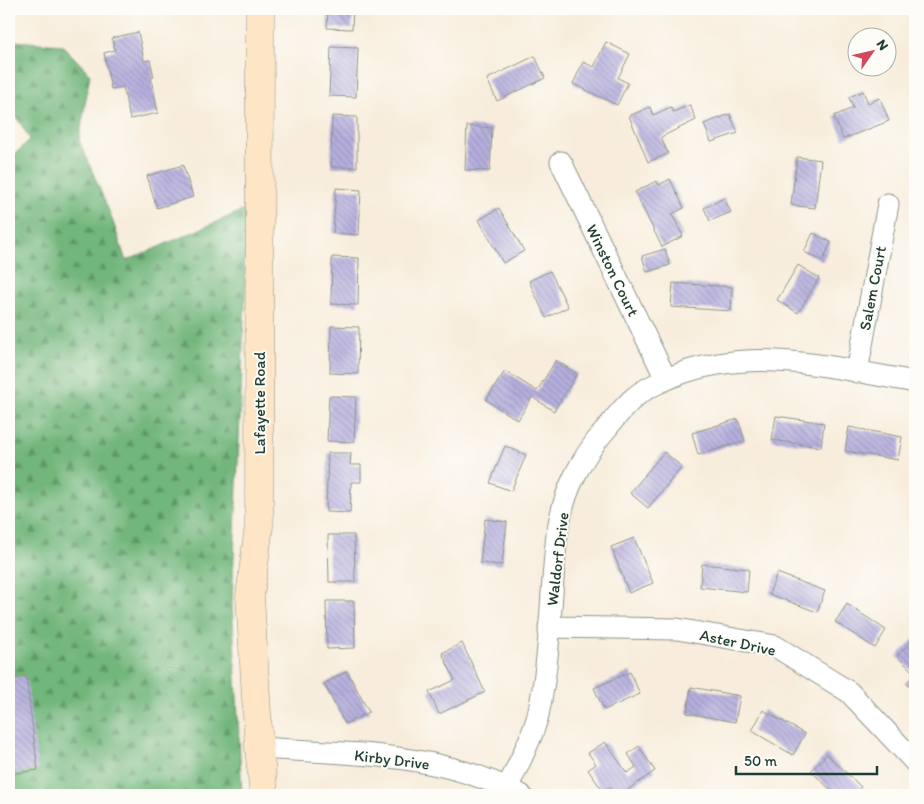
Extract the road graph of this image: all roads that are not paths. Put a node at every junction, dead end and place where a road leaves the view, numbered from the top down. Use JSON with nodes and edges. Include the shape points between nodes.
{"nodes":[{"id":1,"x":260,"y":9,"type":"edge"},
{"id":2,"x":561,"y":162,"type":"dead end"},
{"id":3,"x":888,"y":204,"type":"dead end"},
{"id":4,"x":857,"y":372,"type":"junction"},
{"id":5,"x":666,"y":379,"type":"junction"},
{"id":6,"x":915,"y":382,"type":"edge"},
{"id":7,"x":549,"y":627,"type":"junction"},
{"id":8,"x":259,"y":748,"type":"junction"},
{"id":9,"x":915,"y":762,"type":"edge"},
{"id":10,"x":514,"y":792,"type":"edge"},
{"id":11,"x":264,"y":795,"type":"edge"}],
"edges":[{"from":1,"to":8,"type":"main road","name":"Lafayette Road","via":[[258,526],[250,596]]},
{"from":2,"to":5,"type":"street","name":"Winston Court"},
{"from":3,"to":4,"type":"street","name":"Salem Court"},
{"from":4,"to":5,"type":"street","name":"Waldorf Drive","via":[[789,361],[751,359],[718,362]]},
{"from":4,"to":6,"type":"street","name":"Waldorf Drive"},
{"from":5,"to":7,"type":"street","name":"Waldorf Drive","via":[[636,396],[578,465],[565,496],[558,534]]},
{"from":7,"to":9,"type":"street","name":"Aster Drive","via":[[677,629],[775,646],[849,692]]},
{"from":7,"to":10,"type":"street","name":"Waldorf Drive","via":[[537,717]]},
{"from":8,"to":10,"type":"street","name":"Kirby Drive","via":[[411,758],[455,769]]},
{"from":8,"to":11,"type":"main road","name":"Lafayette Road"}]}
